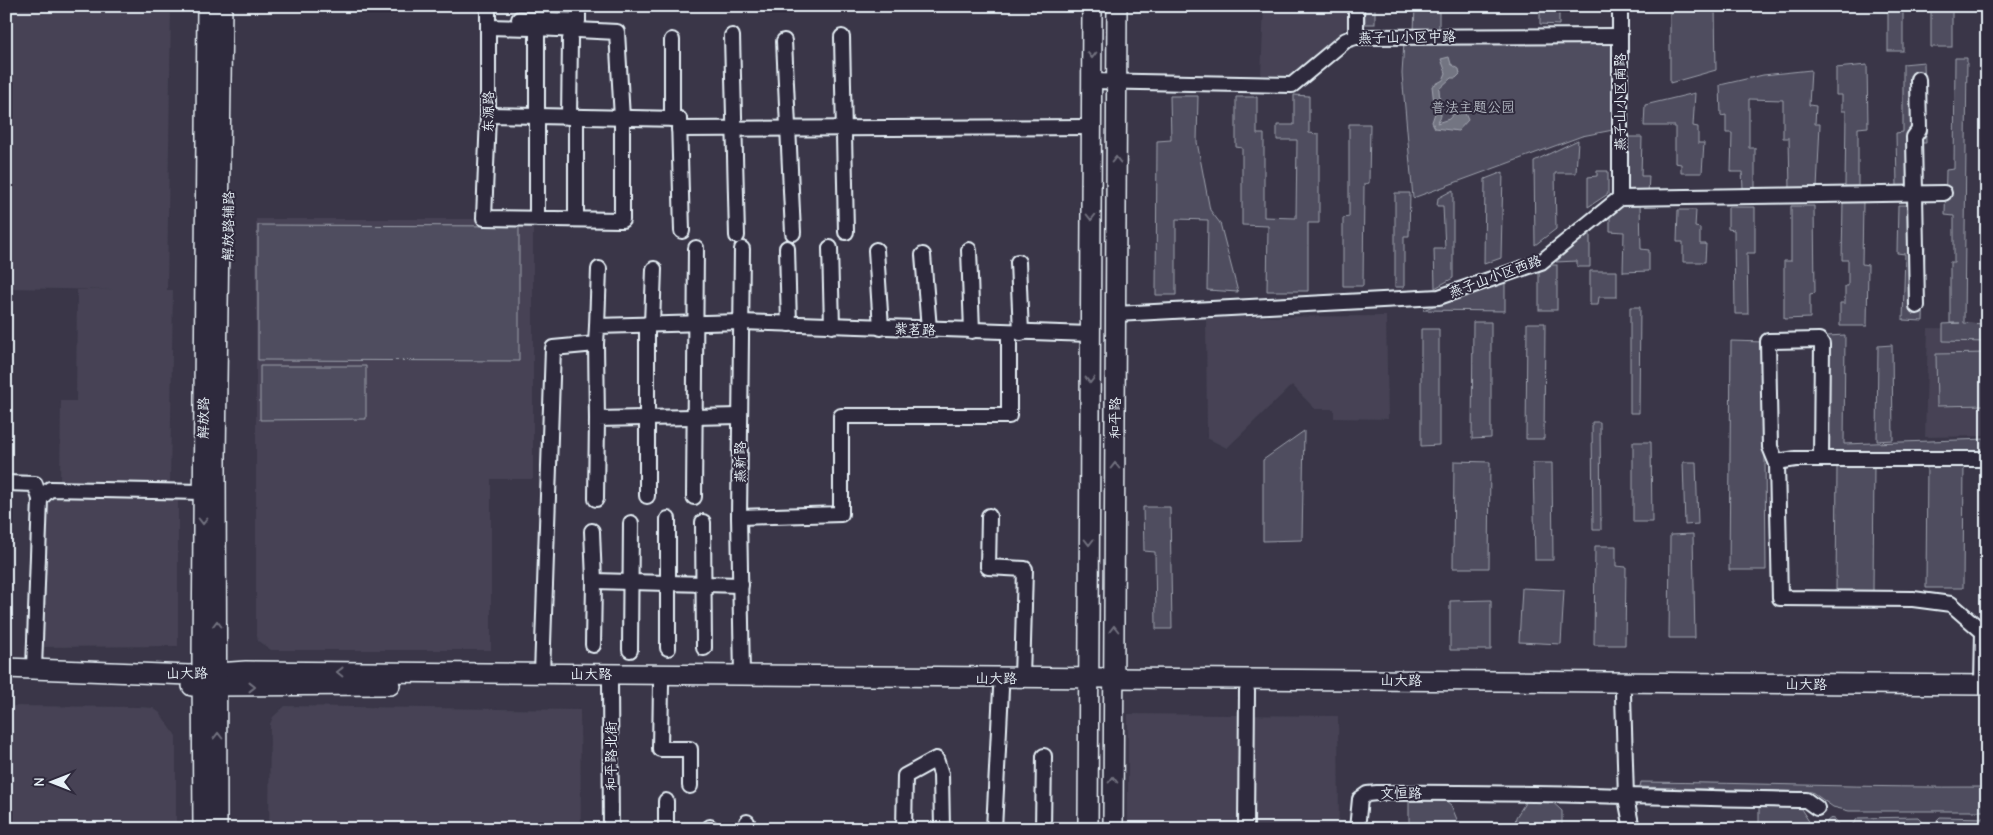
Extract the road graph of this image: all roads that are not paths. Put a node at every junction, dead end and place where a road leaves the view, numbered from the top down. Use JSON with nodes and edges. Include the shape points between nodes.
{"nodes":[{"id":1,"x":199,"y":6,"type":"edge"},
{"id":2,"x":207,"y":6,"type":"edge"},
{"id":3,"x":222,"y":6,"type":"edge"},
{"id":4,"x":231,"y":6,"type":"edge"},
{"id":5,"x":488,"y":6,"type":"edge"},
{"id":6,"x":578,"y":6,"type":"edge"},
{"id":7,"x":1092,"y":6,"type":"edge"},
{"id":8,"x":1117,"y":6,"type":"edge"},
{"id":9,"x":1356,"y":6,"type":"edge"},
{"id":10,"x":1620,"y":6,"type":"edge"},
{"id":11,"x":519,"y":18,"type":"edge"},
{"id":12,"x":488,"y":26,"type":"junction"},
{"id":13,"x":536,"y":28,"type":"junction"},
{"id":14,"x":732,"y":36,"type":"dead end"},
{"id":15,"x":1620,"y":36,"type":"junction"},
{"id":16,"x":842,"y":37,"type":"dead end"},
{"id":17,"x":1356,"y":37,"type":"junction"},
{"id":18,"x":570,"y":39,"type":"dead end"},
{"id":19,"x":672,"y":40,"type":"dead end"},
{"id":20,"x":784,"y":41,"type":"dead end"},
{"id":21,"x":1918,"y":79,"type":"dead end"},
{"id":22,"x":1091,"y":80,"type":"junction"},
{"id":23,"x":1117,"y":80,"type":"junction"},
{"id":24,"x":488,"y":115,"type":"junction"},
{"id":25,"x":536,"y":116,"type":"junction"},
{"id":26,"x":573,"y":117,"type":"junction"},
{"id":27,"x":622,"y":118,"type":"junction"},
{"id":28,"x":675,"y":124,"type":"junction"},
{"id":29,"x":1091,"y":127,"type":"junction"},
{"id":30,"x":735,"y":128,"type":"junction"},
{"id":31,"x":788,"y":128,"type":"junction"},
{"id":32,"x":842,"y":128,"type":"junction"},
{"id":33,"x":1914,"y":193,"type":"junction"},
{"id":34,"x":1944,"y":193,"type":"dead end"},
{"id":35,"x":1620,"y":198,"type":"junction"},
{"id":36,"x":537,"y":219,"type":"junction"},
{"id":37,"x":576,"y":219,"type":"junction"},
{"id":38,"x":682,"y":231,"type":"dead end"},
{"id":39,"x":846,"y":232,"type":"dead end"},
{"id":40,"x":793,"y":233,"type":"dead end"},
{"id":41,"x":696,"y":248,"type":"dead end"},
{"id":42,"x":787,"y":248,"type":"dead end"},
{"id":43,"x":830,"y":248,"type":"dead end"},
{"id":44,"x":876,"y":250,"type":"dead end"},
{"id":45,"x":969,"y":250,"type":"dead end"},
{"id":46,"x":923,"y":255,"type":"dead end"},
{"id":47,"x":1018,"y":262,"type":"dead end"},
{"id":48,"x":654,"y":268,"type":"dead end"},
{"id":49,"x":599,"y":269,"type":"dead end"},
{"id":50,"x":1917,"y":306,"type":"dead end"},
{"id":51,"x":1116,"y":314,"type":"junction"},
{"id":52,"x":741,"y":322,"type":"junction"},
{"id":53,"x":695,"y":323,"type":"junction"},
{"id":54,"x":649,"y":324,"type":"junction"},
{"id":55,"x":789,"y":324,"type":"junction"},
{"id":56,"x":597,"y":326,"type":"junction"},
{"id":57,"x":832,"y":326,"type":"junction"},
{"id":58,"x":881,"y":328,"type":"junction"},
{"id":59,"x":928,"y":329,"type":"junction"},
{"id":60,"x":972,"y":331,"type":"junction"},
{"id":61,"x":1015,"y":332,"type":"junction"},
{"id":62,"x":1090,"y":334,"type":"junction"},
{"id":63,"x":596,"y":344,"type":"junction"},
{"id":64,"x":740,"y":416,"type":"junction"},
{"id":65,"x":694,"y":417,"type":"junction"},
{"id":66,"x":647,"y":418,"type":"junction"},
{"id":67,"x":597,"y":419,"type":"junction"},
{"id":68,"x":210,"y":451,"type":"junction"},
{"id":69,"x":1821,"y":459,"type":"junction"},
{"id":70,"x":1987,"y":459,"type":"edge"},
{"id":71,"x":1778,"y":464,"type":"junction"},
{"id":72,"x":6,"y":482,"type":"edge"},
{"id":73,"x":203,"y":492,"type":"junction"},
{"id":74,"x":647,"y":496,"type":"dead end"},
{"id":75,"x":694,"y":497,"type":"dead end"},
{"id":76,"x":40,"y":499,"type":"junction"},
{"id":77,"x":596,"y":499,"type":"dead end"},
{"id":78,"x":990,"y":516,"type":"dead end"},
{"id":79,"x":739,"y":517,"type":"junction"},
{"id":80,"x":668,"y":519,"type":"dead end"},
{"id":81,"x":703,"y":522,"type":"dead end"},
{"id":82,"x":631,"y":523,"type":"dead end"},
{"id":83,"x":592,"y":531,"type":"dead end"},
{"id":84,"x":594,"y":581,"type":"junction"},
{"id":85,"x":632,"y":582,"type":"junction"},
{"id":86,"x":668,"y":583,"type":"junction"},
{"id":87,"x":703,"y":584,"type":"junction"},
{"id":88,"x":741,"y":585,"type":"junction"},
{"id":89,"x":1985,"y":631,"type":"edge"},
{"id":90,"x":593,"y":645,"type":"dead end"},
{"id":91,"x":668,"y":648,"type":"dead end"},
{"id":92,"x":704,"y":648,"type":"dead end"},
{"id":93,"x":630,"y":650,"type":"dead end"},
{"id":94,"x":6,"y":668,"type":"edge"},
{"id":95,"x":34,"y":669,"type":"junction"},
{"id":96,"x":542,"y":674,"type":"junction"},
{"id":97,"x":742,"y":675,"type":"junction"},
{"id":98,"x":1022,"y":678,"type":"junction"},
{"id":99,"x":211,"y":679,"type":"junction"},
{"id":100,"x":6,"y":680,"type":"edge"},
{"id":101,"x":610,"y":683,"type":"junction"},
{"id":102,"x":661,"y":684,"type":"junction"},
{"id":103,"x":1089,"y":684,"type":"junction"},
{"id":104,"x":1114,"y":684,"type":"junction"},
{"id":105,"x":1001,"y":689,"type":"junction"},
{"id":106,"x":1985,"y":689,"type":"edge"},
{"id":107,"x":1248,"y":691,"type":"junction"},
{"id":108,"x":1623,"y":694,"type":"junction"},
{"id":109,"x":1044,"y":756,"type":"dead end"},
{"id":110,"x":690,"y":786,"type":"dead end"},
{"id":111,"x":210,"y":790,"type":"junction"},
{"id":112,"x":1626,"y":798,"type":"junction"},
{"id":113,"x":666,"y":801,"type":"dead end"},
{"id":114,"x":1817,"y":808,"type":"dead end"},
{"id":115,"x":198,"y":828,"type":"edge"},
{"id":116,"x":217,"y":829,"type":"edge"},
{"id":117,"x":225,"y":829,"type":"edge"},
{"id":118,"x":611,"y":829,"type":"edge"},
{"id":119,"x":666,"y":829,"type":"edge"},
{"id":120,"x":904,"y":829,"type":"edge"},
{"id":121,"x":942,"y":829,"type":"edge"},
{"id":122,"x":994,"y":829,"type":"edge"},
{"id":123,"x":1043,"y":829,"type":"edge"},
{"id":124,"x":1084,"y":829,"type":"edge"},
{"id":125,"x":1088,"y":829,"type":"edge"},
{"id":126,"x":1113,"y":829,"type":"edge"},
{"id":127,"x":1246,"y":829,"type":"edge"},
{"id":128,"x":1357,"y":829,"type":"edge"},
{"id":129,"x":1632,"y":829,"type":"edge"}],
"edges":[{"from":1,"to":68,"type":"street"},
{"from":2,"to":68,"type":"main road","name":"解放路"},
{"from":3,"to":68,"type":"main road","name":"解放路"},
{"from":4,"to":68,"type":"street","name":"解放路辅路"},
{"from":5,"to":12,"type":"street","name":"东源路"},
{"from":6,"to":11,"type":"street","via":[[578,21]]},
{"from":7,"to":22,"type":"main road","name":"和平路","one_way":true},
{"from":8,"to":23,"type":"main road","name":"和平路"},
{"from":9,"to":17,"type":"street"},
{"from":10,"to":15,"type":"street","name":"燕子山小区南路"},
{"from":11,"to":12,"type":"street"},
{"from":11,"to":13,"type":"street"},
{"from":12,"to":24,"type":"street","name":"东源路"},
{"from":13,"to":25,"type":"street"},
{"from":13,"to":27,"type":"street","via":[[617,32]]},
{"from":14,"to":30,"type":"street","name":"燕新路"},
{"from":15,"to":17,"type":"street","name":"燕子山小区中路"},
{"from":15,"to":35,"type":"street","name":"燕子山小区南路"},
{"from":16,"to":32,"type":"street"},
{"from":17,"to":23,"type":"street","name":"燕子山小区中路","via":[[1346,40],[1292,85]]},
{"from":18,"to":26,"type":"street"},
{"from":19,"to":28,"type":"street"},
{"from":20,"to":31,"type":"street"},
{"from":21,"to":33,"type":"street","via":[[1919,130],[1914,137]]},
{"from":22,"to":23,"type":"street","name":"燕子山小区中路"},
{"from":22,"to":29,"type":"main road","name":"和平路"},
{"from":51,"to":23,"type":"main road","name":"和平路","one_way":true},
{"from":24,"to":25,"type":"street"},
{"from":24,"to":36,"type":"street","name":"东源路","via":[[484,218]]},
{"from":25,"to":26,"type":"street"},
{"from":25,"to":36,"type":"street"},
{"from":26,"to":27,"type":"street"},
{"from":26,"to":37,"type":"street"},
{"from":27,"to":28,"type":"street"},
{"from":27,"to":37,"type":"street","via":[[622,220]]},
{"from":28,"to":30,"type":"street"},
{"from":28,"to":38,"type":"street"},
{"from":29,"to":32,"type":"street"},
{"from":29,"to":62,"type":"main road","name":"和平路","one_way":true},
{"from":30,"to":31,"type":"street"},
{"from":30,"to":52,"type":"street","name":"燕新路"},
{"from":31,"to":32,"type":"street"},
{"from":31,"to":40,"type":"street"},
{"from":32,"to":39,"type":"street"},
{"from":33,"to":34,"type":"street"},
{"from":33,"to":35,"type":"street"},
{"from":33,"to":50,"type":"street"},
{"from":35,"to":51,"type":"street","name":"燕子山小区西路","via":[[1541,262],[1439,297]]},
{"from":36,"to":37,"type":"street"},
{"from":41,"to":53,"type":"street"},
{"from":42,"to":55,"type":"street"},
{"from":43,"to":57,"type":"street"},
{"from":44,"to":58,"type":"street"},
{"from":45,"to":60,"type":"street"},
{"from":46,"to":59,"type":"street"},
{"from":47,"to":61,"type":"street"},
{"from":48,"to":54,"type":"street"},
{"from":49,"to":56,"type":"street"},
{"from":104,"to":51,"type":"main road","name":"和平路","one_way":true},
{"from":52,"to":53,"type":"street","name":"紫茗路"},
{"from":52,"to":55,"type":"street","name":"紫茗路"},
{"from":52,"to":64,"type":"street","name":"燕新路"},
{"from":53,"to":54,"type":"street","name":"紫茗路"},
{"from":53,"to":65,"type":"street"},
{"from":54,"to":56,"type":"street","name":"紫茗路"},
{"from":54,"to":66,"type":"street"},
{"from":55,"to":57,"type":"street","name":"紫茗路"},
{"from":56,"to":63,"type":"street"},
{"from":57,"to":58,"type":"street","name":"紫茗路"},
{"from":58,"to":59,"type":"street","name":"紫茗路"},
{"from":59,"to":60,"type":"street","name":"紫茗路"},
{"from":60,"to":61,"type":"street","name":"紫茗路"},
{"from":61,"to":62,"type":"street","name":"紫茗路"},
{"from":61,"to":79,"type":"street","via":[[1009,416],[841,416],[841,514]]},
{"from":62,"to":103,"type":"main road","name":"和平路","one_way":true},
{"from":63,"to":67,"type":"street"},
{"from":63,"to":96,"type":"street","via":[[553,348]]},
{"from":64,"to":65,"type":"street"},
{"from":64,"to":79,"type":"street","name":"燕新路"},
{"from":65,"to":66,"type":"street"},
{"from":65,"to":75,"type":"street"},
{"from":66,"to":67,"type":"street"},
{"from":66,"to":74,"type":"street"},
{"from":67,"to":77,"type":"street"},
{"from":68,"to":73,"type":"main road","name":"解放路"},
{"from":99,"to":68,"type":"main road","name":"解放路","one_way":true},
{"from":69,"to":70,"type":"street"},
{"from":69,"to":71,"type":"street"},
{"from":69,"to":71,"type":"street","via":[[1822,344],[1819,340],[1768,340],[1770,447]]},
{"from":71,"to":89,"type":"street","via":[[1780,598],[1913,599],[1951,604]]},
{"from":72,"to":76,"type":"street","via":[[36,484]]},
{"from":73,"to":76,"type":"street","via":[[50,489]]},
{"from":73,"to":99,"type":"main road","name":"解放路","one_way":true},
{"from":76,"to":95,"type":"street"},
{"from":78,"to":98,"type":"street","via":[[988,567],[1025,569]]},
{"from":79,"to":88,"type":"street","name":"燕新路"},
{"from":80,"to":86,"type":"street"},
{"from":81,"to":87,"type":"street"},
{"from":82,"to":85,"type":"street"},
{"from":83,"to":84,"type":"street"},
{"from":84,"to":85,"type":"street"},
{"from":84,"to":90,"type":"street"},
{"from":85,"to":86,"type":"street"},
{"from":85,"to":93,"type":"street"},
{"from":86,"to":87,"type":"street"},
{"from":86,"to":91,"type":"street"},
{"from":87,"to":88,"type":"street"},
{"from":87,"to":92,"type":"street"},
{"from":88,"to":97,"type":"street","name":"燕新路"},
{"from":89,"to":106,"type":"street"},
{"from":94,"to":95,"type":"main road","name":"山大路"},
{"from":95,"to":99,"type":"main road","name":"山大路"},
{"from":96,"to":97,"type":"main road","name":"山大路"},
{"from":96,"to":99,"type":"main road","name":"山大路","one_way":true},
{"from":97,"to":98,"type":"main road","name":"山大路"},
{"from":98,"to":103,"type":"main road","name":"山大路"},
{"from":99,"to":100,"type":"main road","name":"山大路","via":[[189,686]]},
{"from":99,"to":101,"type":"main road","name":"山大路","one_way":true},
{"from":99,"to":111,"type":"main road","name":"解放路"},
{"from":101,"to":102,"type":"main road","name":"山大路"},
{"from":101,"to":118,"type":"street","name":"和平路北街"},
{"from":102,"to":105,"type":"main road","name":"山大路"},
{"from":102,"to":110,"type":"street","via":[[660,749],[690,749]]},
{"from":103,"to":104,"type":"main road","name":"山大路"},
{"from":103,"to":105,"type":"main road","name":"山大路"},
{"from":103,"to":125,"type":"main road","name":"和平路"},
{"from":104,"to":106,"type":"main road","name":"山大路"},
{"from":104,"to":107,"type":"main road","name":"山大路"},
{"from":126,"to":104,"type":"main road","name":"和平路","one_way":true},
{"from":105,"to":122,"type":"street"},
{"from":106,"to":108,"type":"main road","name":"山大路"},
{"from":107,"to":108,"type":"main road","name":"山大路"},
{"from":107,"to":127,"type":"street"},
{"from":108,"to":112,"type":"street"},
{"from":109,"to":123,"type":"street"},
{"from":111,"to":115,"type":"main road","name":"解放路"},
{"from":111,"to":116,"type":"main road","name":"解放路"},
{"from":111,"to":117,"type":"street"},
{"from":112,"to":114,"type":"street","name":"文恒路","via":[[1806,800]]},
{"from":112,"to":128,"type":"street","name":"文恒路","via":[[1474,792],[1367,794],[1360,799]]},
{"from":112,"to":129,"type":"street"},
{"from":113,"to":119,"type":"street"},
{"from":120,"to":121,"type":"street","via":[[904,776],[936,759],[941,774]]},
{"from":124,"to":125,"type":"street"}]}
